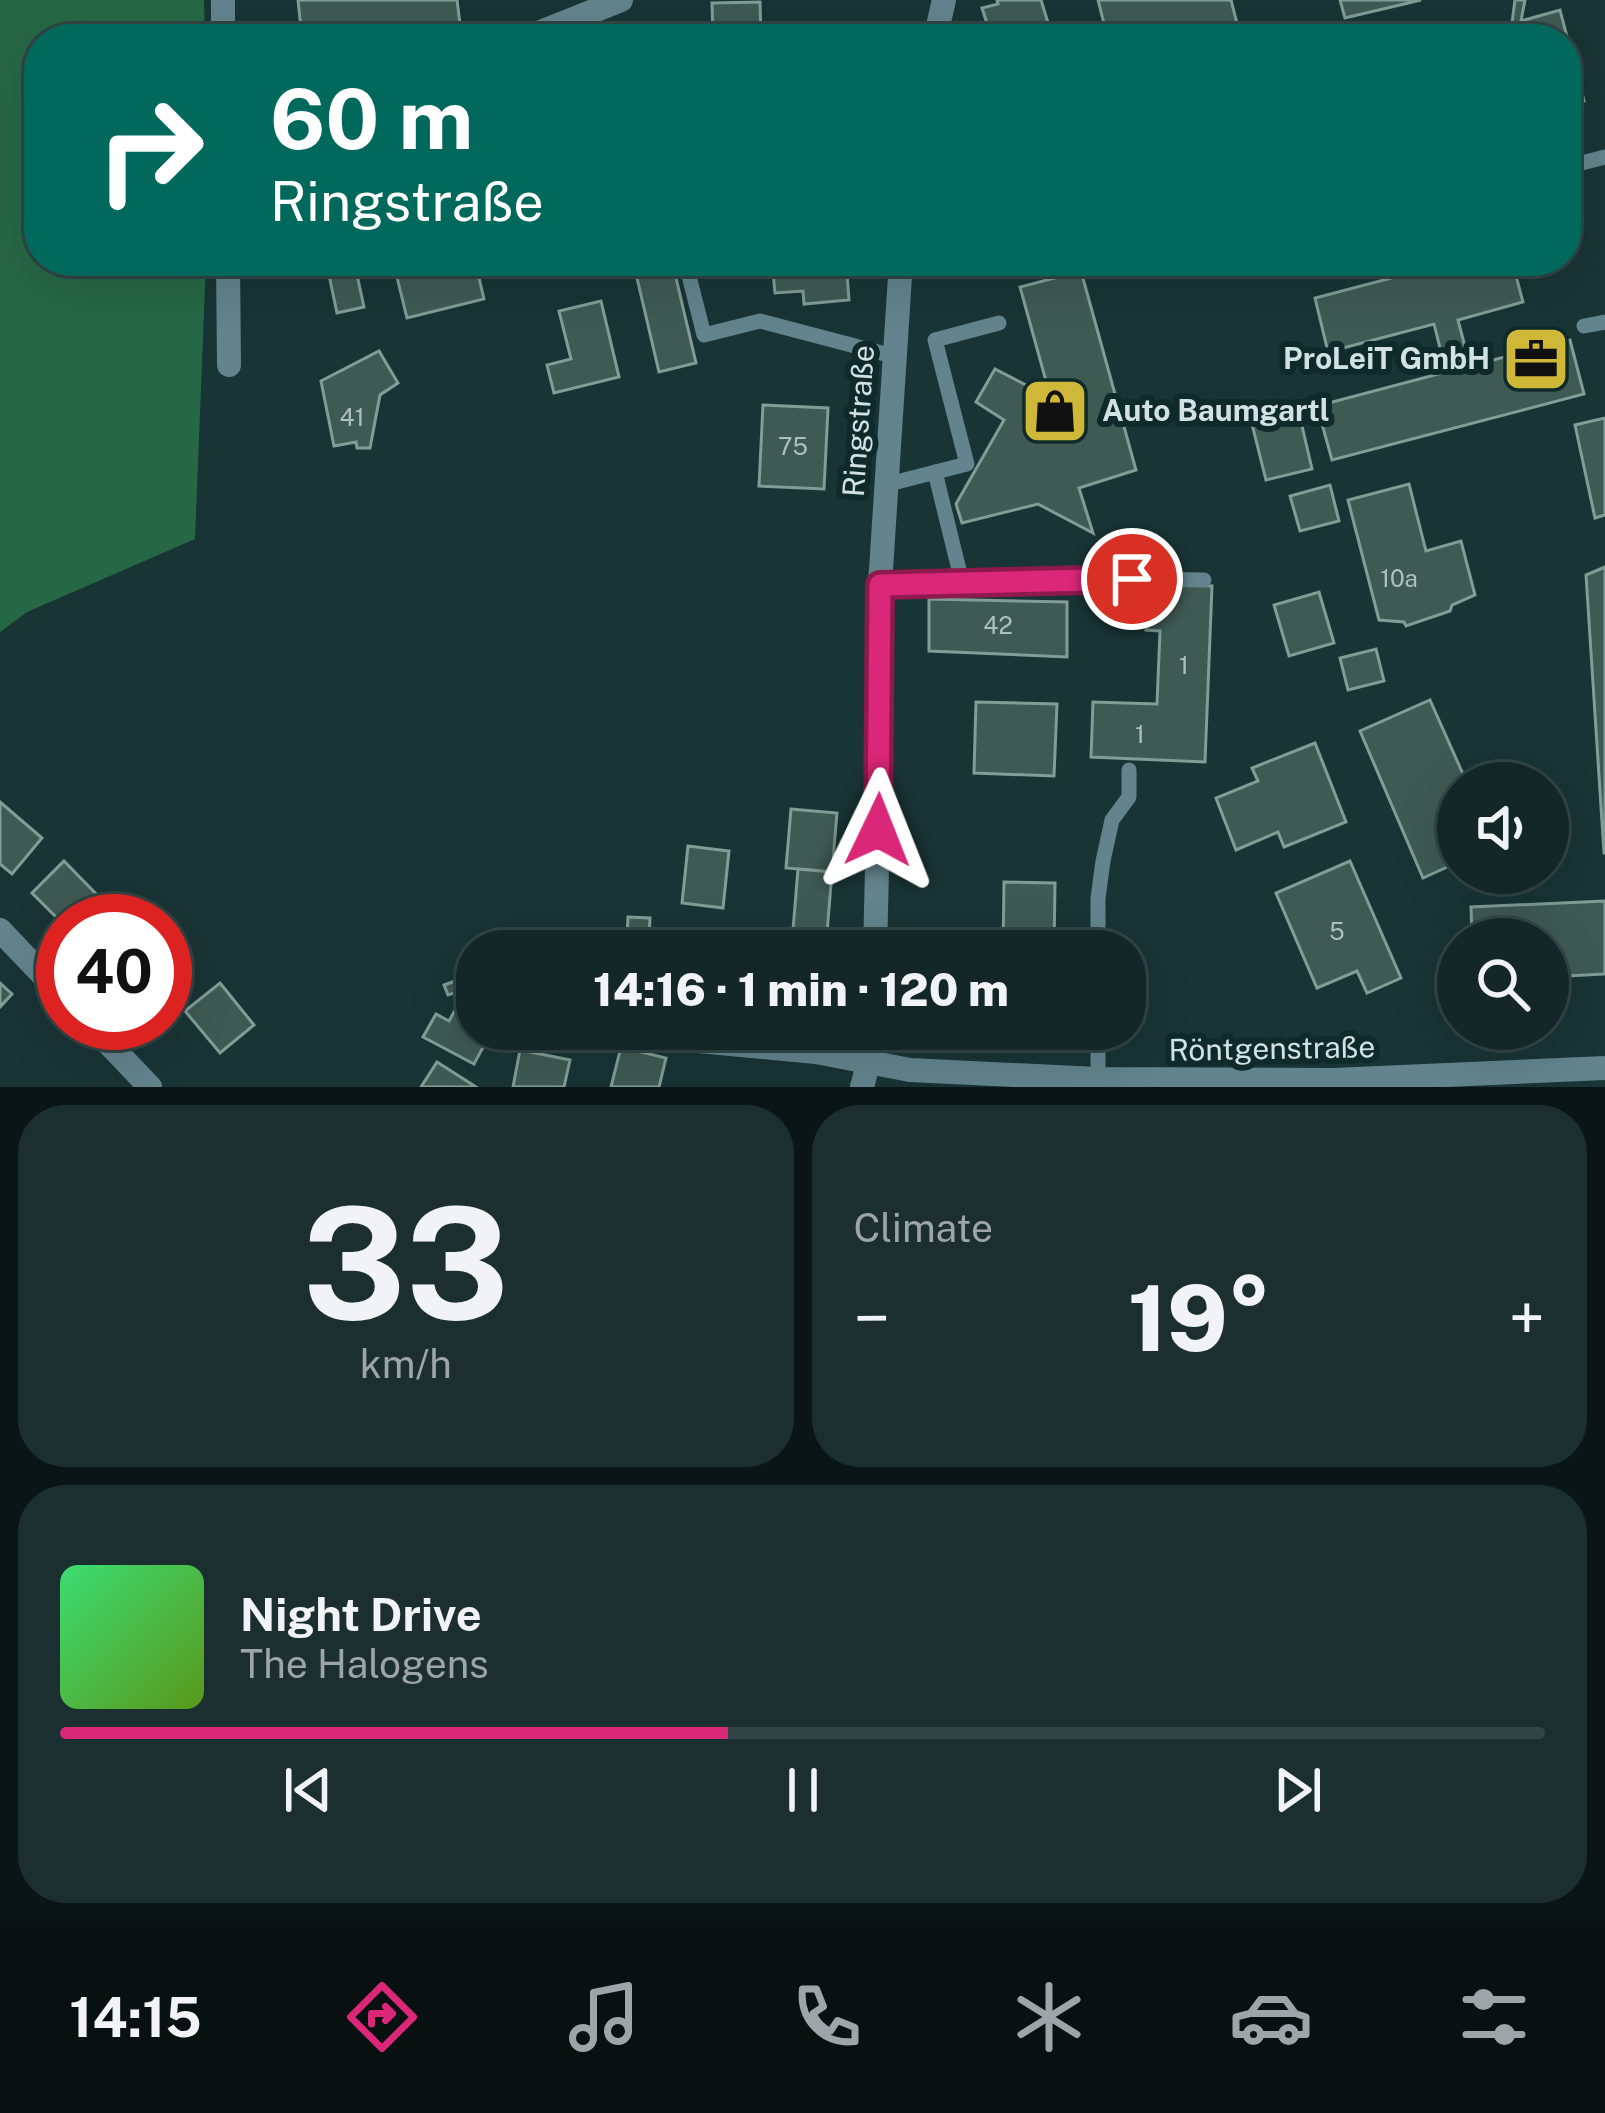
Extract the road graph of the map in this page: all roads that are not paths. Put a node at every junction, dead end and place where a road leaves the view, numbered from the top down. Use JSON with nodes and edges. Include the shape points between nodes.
{"nodes":[{"id":1,"x":621,"y":0,"type":"edge"},
{"id":2,"x":561,"y":24,"type":"edge"},
{"id":3,"x":228,"y":276,"type":"edge"},
{"id":4,"x":689,"y":276,"type":"edge"},
{"id":5,"x":900,"y":276,"type":"edge"},
{"id":6,"x":999,"y":322,"type":"dead end"},
{"id":7,"x":1605,"y":322,"type":"edge"},
{"id":8,"x":1583,"y":326,"type":"dead end"},
{"id":9,"x":893,"y":356,"type":"junction"},
{"id":10,"x":229,"y":365,"type":"dead end"},
{"id":11,"x":935,"y":472,"type":"junction"},
{"id":12,"x":885,"y":485,"type":"junction"},
{"id":13,"x":1204,"y":580,"type":"dead end"},
{"id":14,"x":962,"y":582,"type":"junction"},
{"id":15,"x":880,"y":585,"type":"junction"},
{"id":16,"x":1130,"y":770,"type":"dead end"},
{"id":17,"x":0,"y":930,"type":"edge"},
{"id":18,"x":876,"y":930,"type":"edge"},
{"id":19,"x":1098,"y":930,"type":"edge"},
{"id":20,"x":36,"y":968,"type":"edge"},
{"id":21,"x":115,"y":1050,"type":"edge"},
{"id":22,"x":793,"y":1050,"type":"edge"},
{"id":23,"x":870,"y":1050,"type":"edge"},
{"id":24,"x":1098,"y":1050,"type":"edge"},
{"id":25,"x":869,"y":1060,"type":"junction"},
{"id":26,"x":1605,"y":1068,"type":"edge"},
{"id":27,"x":1098,"y":1079,"type":"junction"},
{"id":28,"x":150,"y":1087,"type":"edge"},
{"id":29,"x":862,"y":1087,"type":"edge"}],
"edges":[{"from":1,"to":2,"type":"street"},
{"from":3,"to":10,"type":"street"},
{"from":4,"to":9,"type":"lane","via":[[704,335],[760,321]]},
{"from":5,"to":9,"type":"street","name":"Ringstraße"},
{"from":6,"to":11,"type":"lane","via":[[934,340],[967,464]]},
{"from":7,"to":8,"type":"lane"},
{"from":9,"to":12,"type":"street","name":"Ringstraße"},
{"from":11,"to":12,"type":"lane"},
{"from":11,"to":14,"type":"lane"},
{"from":12,"to":15,"type":"street","name":"Ringstraße"},
{"from":13,"to":14,"type":"lane"},
{"from":14,"to":15,"type":"lane"},
{"from":15,"to":18,"type":"street","name":"Ringstraße"},
{"from":16,"to":19,"type":"lane","via":[[1129,797],[1112,820],[1102,861]]},
{"from":17,"to":20,"type":"street"},
{"from":21,"to":28,"type":"street"},
{"from":22,"to":25,"type":"street","name":"Röntgenstraße"},
{"from":23,"to":25,"type":"street"},
{"from":24,"to":27,"type":"lane"},
{"from":25,"to":27,"type":"street","name":"Röntgenstraße","via":[[910,1070]]},
{"from":25,"to":29,"type":"street"},
{"from":26,"to":27,"type":"street","name":"Röntgenstraße"}]}
